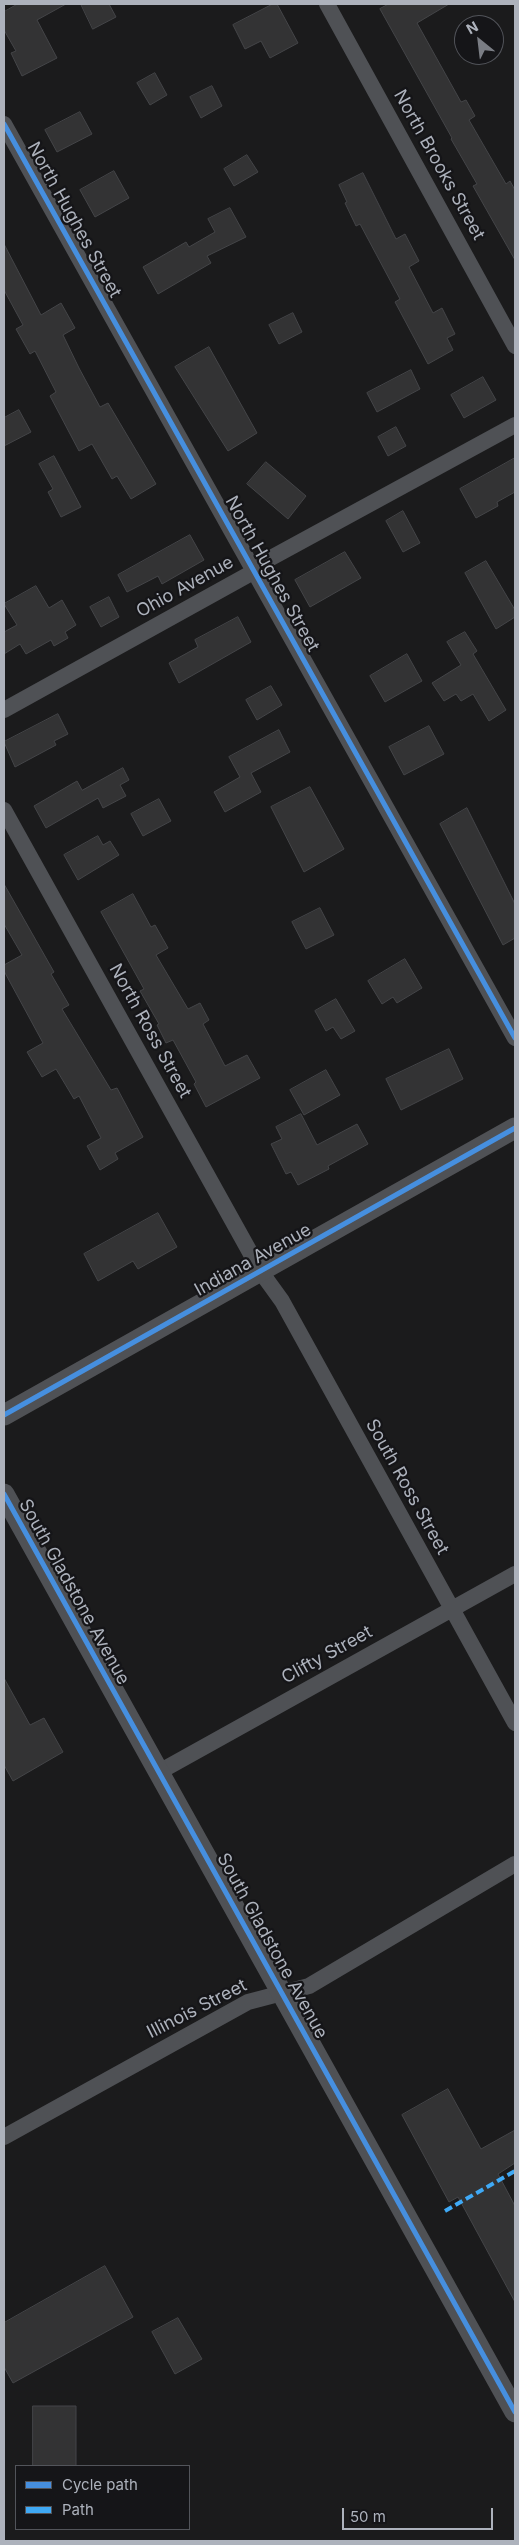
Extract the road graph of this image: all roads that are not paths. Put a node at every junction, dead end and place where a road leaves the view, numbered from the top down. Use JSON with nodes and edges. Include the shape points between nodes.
{"nodes":[{"id":1,"x":327,"y":4,"type":"edge"},
{"id":2,"x":4,"y":124,"type":"edge"},
{"id":3,"x":515,"y":346,"type":"edge"},
{"id":4,"x":515,"y":425,"type":"edge"},
{"id":5,"x":255,"y":571,"type":"junction"},
{"id":6,"x":4,"y":710,"type":"edge"},
{"id":7,"x":4,"y":810,"type":"edge"},
{"id":8,"x":515,"y":1038,"type":"edge"},
{"id":9,"x":515,"y":1128,"type":"edge"},
{"id":10,"x":261,"y":1272,"type":"junction"},
{"id":11,"x":4,"y":1415,"type":"edge"},
{"id":12,"x":4,"y":1494,"type":"edge"},
{"id":13,"x":515,"y":1574,"type":"edge"},
{"id":14,"x":451,"y":1609,"type":"junction"},
{"id":15,"x":515,"y":1723,"type":"edge"},
{"id":16,"x":159,"y":1772,"type":"junction"},
{"id":17,"x":515,"y":1864,"type":"edge"},
{"id":18,"x":282,"y":1993,"type":"junction"},
{"id":19,"x":4,"y":2137,"type":"edge"},
{"id":20,"x":515,"y":2412,"type":"edge"}],
"edges":[{"from":1,"to":3,"type":"street","name":"North Brooks Street"},
{"from":2,"to":5,"type":"street","name":"North Hughes Street"},
{"from":4,"to":5,"type":"street","name":"Ohio Avenue","via":[[277,555]]},
{"from":5,"to":6,"type":"street","name":"Ohio Avenue"},
{"from":5,"to":8,"type":"street","name":"North Hughes Street"},
{"from":7,"to":10,"type":"street","name":"North Ross Street"},
{"from":9,"to":10,"type":"street","name":"Indiana Avenue"},
{"from":10,"to":11,"type":"street","name":"Indiana Avenue"},
{"from":10,"to":14,"type":"street","name":"South Ross Street","via":[[282,1301]]},
{"from":12,"to":16,"type":"street","name":"South Gladstone Avenue"},
{"from":13,"to":14,"type":"street","name":"Clifty Street"},
{"from":14,"to":15,"type":"street","name":"South Ross Street"},
{"from":14,"to":16,"type":"street","name":"Clifty Street"},
{"from":16,"to":18,"type":"street","name":"South Gladstone Avenue"},
{"from":17,"to":18,"type":"street","name":"Illinois Street","via":[[309,1986]]},
{"from":18,"to":19,"type":"street","name":"Illinois Street","via":[[248,2002]]},
{"from":18,"to":20,"type":"street","name":"South Gladstone Avenue"}]}
